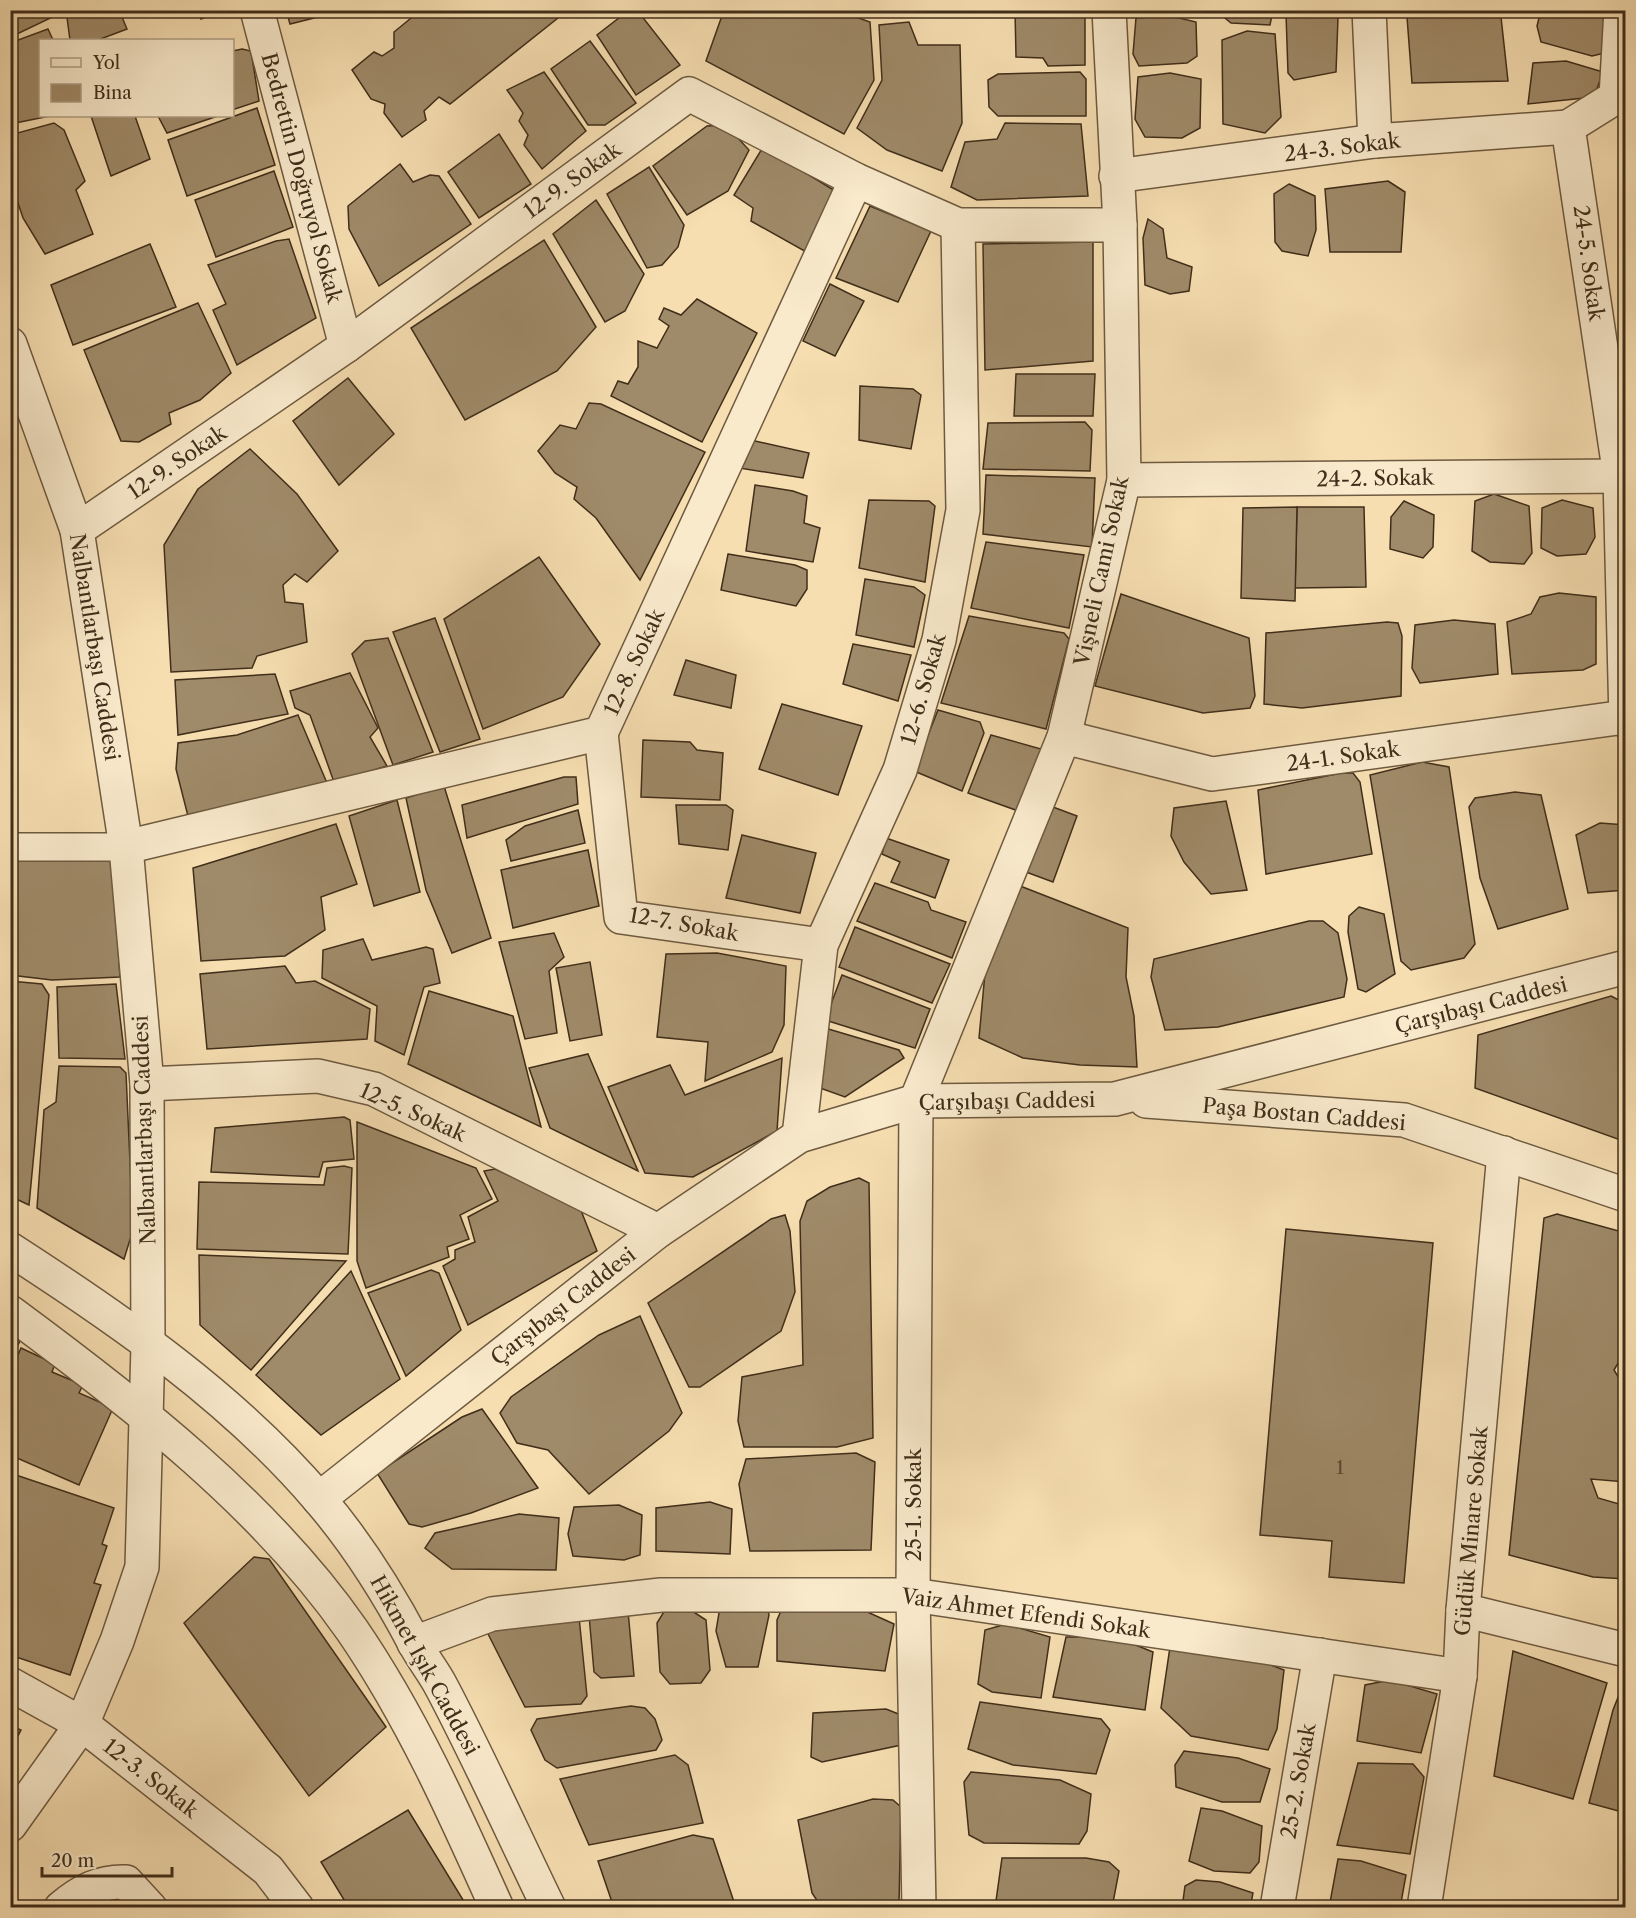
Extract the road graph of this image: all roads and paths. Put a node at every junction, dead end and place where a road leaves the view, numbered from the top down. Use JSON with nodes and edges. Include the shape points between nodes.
{"nodes":[{"id":1,"x":257,"y":10,"type":"edge"},
{"id":2,"x":1109,"y":10,"type":"edge"},
{"id":3,"x":1369,"y":10,"type":"edge"},
{"id":4,"x":1622,"y":10,"type":"edge"},
{"id":5,"x":1568,"y":127,"type":"junction"},
{"id":6,"x":1375,"y":141,"type":"junction"},
{"id":7,"x":1116,"y":177,"type":"junction"},
{"id":8,"x":856,"y":180,"type":"junction"},
{"id":9,"x":958,"y":225,"type":"junction"},
{"id":10,"x":1120,"y":225,"type":"junction"},
{"id":11,"x":11,"y":345,"type":"edge"},
{"id":12,"x":346,"y":346,"type":"junction"},
{"id":13,"x":1623,"y":476,"type":"edge"},
{"id":14,"x":1124,"y":480,"type":"junction"},
{"id":15,"x":77,"y":530,"type":"junction"},
{"id":16,"x":1625,"y":719,"type":"edge"},
{"id":17,"x":601,"y":733,"type":"junction"},
{"id":18,"x":1064,"y":737,"type":"junction"},
{"id":19,"x":10,"y":847,"type":"edge"},
{"id":20,"x":126,"y":847,"type":"junction"},
{"id":21,"x":821,"y":945,"type":"junction"},
{"id":22,"x":1626,"y":967,"type":"edge"},
{"id":23,"x":147,"y":1084,"type":"junction"},
{"id":24,"x":1115,"y":1099,"type":"junction"},
{"id":25,"x":916,"y":1101,"type":"junction"},
{"id":26,"x":799,"y":1136,"type":"junction"},
{"id":27,"x":1504,"y":1153,"type":"junction"},
{"id":28,"x":1626,"y":1195,"type":"edge"},
{"id":29,"x":658,"y":1231,"type":"junction"},
{"id":30,"x":10,"y":1249,"type":"edge"},
{"id":31,"x":10,"y":1312,"type":"edge"},
{"id":32,"x":148,"y":1345,"type":"junction"},
{"id":33,"x":148,"y":1419,"type":"junction"},
{"id":34,"x":319,"y":1499,"type":"junction"},
{"id":35,"x":913,"y":1595,"type":"junction"},
{"id":36,"x":1463,"y":1610,"type":"junction"},
{"id":37,"x":414,"y":1643,"type":"junction"},
{"id":38,"x":1626,"y":1650,"type":"edge"},
{"id":39,"x":1320,"y":1655,"type":"junction"},
{"id":40,"x":1460,"y":1676,"type":"junction"},
{"id":41,"x":10,"y":1684,"type":"edge"},
{"id":42,"x":82,"y":1724,"type":"junction"},
{"id":43,"x":10,"y":1825,"type":"edge"},
{"id":44,"x":61,"y":1908,"type":"edge"},
{"id":45,"x":150,"y":1908,"type":"edge"},
{"id":46,"x":297,"y":1908,"type":"edge"},
{"id":47,"x":497,"y":1908,"type":"edge"},
{"id":48,"x":549,"y":1908,"type":"edge"},
{"id":49,"x":919,"y":1908,"type":"edge"},
{"id":50,"x":1277,"y":1908,"type":"edge"},
{"id":51,"x":1424,"y":1908,"type":"edge"}],
"edges":[{"from":1,"to":12,"type":"street","name":"Bedrettin Doğruyol Sokak"},
{"from":2,"to":7,"type":"street","name":"Vişneli Cami Sokak"},
{"from":3,"to":6,"type":"street"},
{"from":4,"to":5,"type":"street","via":[[1616,97]]},
{"from":5,"to":6,"type":"street","name":"24-3. Sokak"},
{"from":5,"to":13,"type":"street","name":"24-5. Sokak"},
{"from":6,"to":7,"type":"street","name":"24-3. Sokak"},
{"from":7,"to":10,"type":"street","name":"Vişneli Cami Sokak"},
{"from":8,"to":9,"type":"street","name":"12-9. Sokak"},
{"from":8,"to":12,"type":"street","name":"12-9. Sokak","via":[[689,94]]},
{"from":8,"to":17,"type":"street","name":"12-8. Sokak"},
{"from":9,"to":10,"type":"street","name":"12-9. Sokak"},
{"from":9,"to":21,"type":"street","name":"12-6. Sokak","via":[[963,510],[939,640],[900,770]]},
{"from":10,"to":14,"type":"street","name":"Vişneli Cami Sokak"},
{"from":11,"to":15,"type":"street","name":"Nalbantlarbaşı Caddesi"},
{"from":12,"to":15,"type":"street","name":"12-9. Sokak"},
{"from":13,"to":14,"type":"street","name":"24-2. Sokak"},
{"from":13,"to":16,"type":"street","name":"24-5. Sokak"},
{"from":14,"to":18,"type":"street","name":"Vişneli Cami Sokak"},
{"from":15,"to":20,"type":"street","name":"Nalbantlarbaşı Caddesi"},
{"from":16,"to":18,"type":"street","name":"24-1. Sokak","via":[[1212,774]]},
{"from":17,"to":20,"type":"street","name":"12-8. Sokak"},
{"from":17,"to":21,"type":"street","name":"12-7. Sokak","via":[[621,916]]},
{"from":18,"to":25,"type":"street","name":"Vişneli Cami Sokak"},
{"from":19,"to":20,"type":"street"},
{"from":20,"to":23,"type":"street","name":"Nalbantlarbaşı Caddesi"},
{"from":21,"to":26,"type":"street","name":"12-6. Sokak"},
{"from":22,"to":24,"type":"street","name":"Çarşıbaşı Caddesi"},
{"from":23,"to":29,"type":"street","name":"12-5. Sokak","via":[[318,1076],[374,1089]]},
{"from":23,"to":32,"type":"street","name":"Nalbantlarbaşı Caddesi"},
{"from":24,"to":25,"type":"street","name":"Çarşıbaşı Caddesi"},
{"from":24,"to":27,"type":"street","name":"Paşa Bostan Caddesi","via":[[1404,1120]]},
{"from":25,"to":26,"type":"street","name":"Çarşıbaşı Caddesi"},
{"from":25,"to":35,"type":"street","name":"25-1. Sokak"},
{"from":26,"to":29,"type":"street","name":"Çarşıbaşı Caddesi"},
{"from":27,"to":28,"type":"street","name":"Paşa Bostan Caddesi"},
{"from":27,"to":36,"type":"street","name":"Güdük Minare Sokak"},
{"from":29,"to":34,"type":"street","name":"Çarşıbaşı Caddesi"},
{"from":30,"to":32,"type":"street","name":"Hikmet Işık Caddesi","via":[[109,1313]]},
{"from":31,"to":33,"type":"street","name":"Hikmet Işık Caddesi"},
{"from":32,"to":33,"type":"street","name":"Nalbantlarbaşı Caddesi"},
{"from":32,"to":34,"type":"street","name":"Hikmet Işık Caddesi","via":[[235,1416]]},
{"from":33,"to":42,"type":"street","name":"Nalbantlarbaşı Caddesi","via":[[142,1567],[117,1641]]},
{"from":33,"to":47,"type":"street","name":"Hikmet Işık Caddesi","via":[[281,1543],[351,1629],[443,1787]]},
{"from":34,"to":37,"type":"street","name":"Hikmet Işık Caddesi","via":[[376,1576]]},
{"from":35,"to":37,"type":"street","name":"Vaiz Ahmet Efendi Sokak","via":[[661,1596],[492,1614]]},
{"from":35,"to":39,"type":"street","name":"Vaiz Ahmet Efendi Sokak"},
{"from":35,"to":49,"type":"street","name":"25-1. Sokak"},
{"from":36,"to":38,"type":"street"},
{"from":36,"to":40,"type":"street","name":"Güdük Minare Sokak"},
{"from":37,"to":48,"type":"street","name":"Hikmet Işık Caddesi","via":[[441,1686]]},
{"from":39,"to":40,"type":"street","name":"Vaiz Ahmet Efendi Sokak"},
{"from":39,"to":50,"type":"street","name":"25-2. Sokak"},
{"from":40,"to":51,"type":"street","name":"Güdük Minare Sokak"},
{"from":41,"to":42,"type":"street","name":"12-3. Sokak"},
{"from":42,"to":43,"type":"street","name":"Nalbantlarbaşı Caddesi"},
{"from":42,"to":46,"type":"street","name":"12-3. Sokak","via":[[268,1870]]},
{"from":44,"to":45,"type":"street","via":[[105,1881],[126,1882]]}]}
